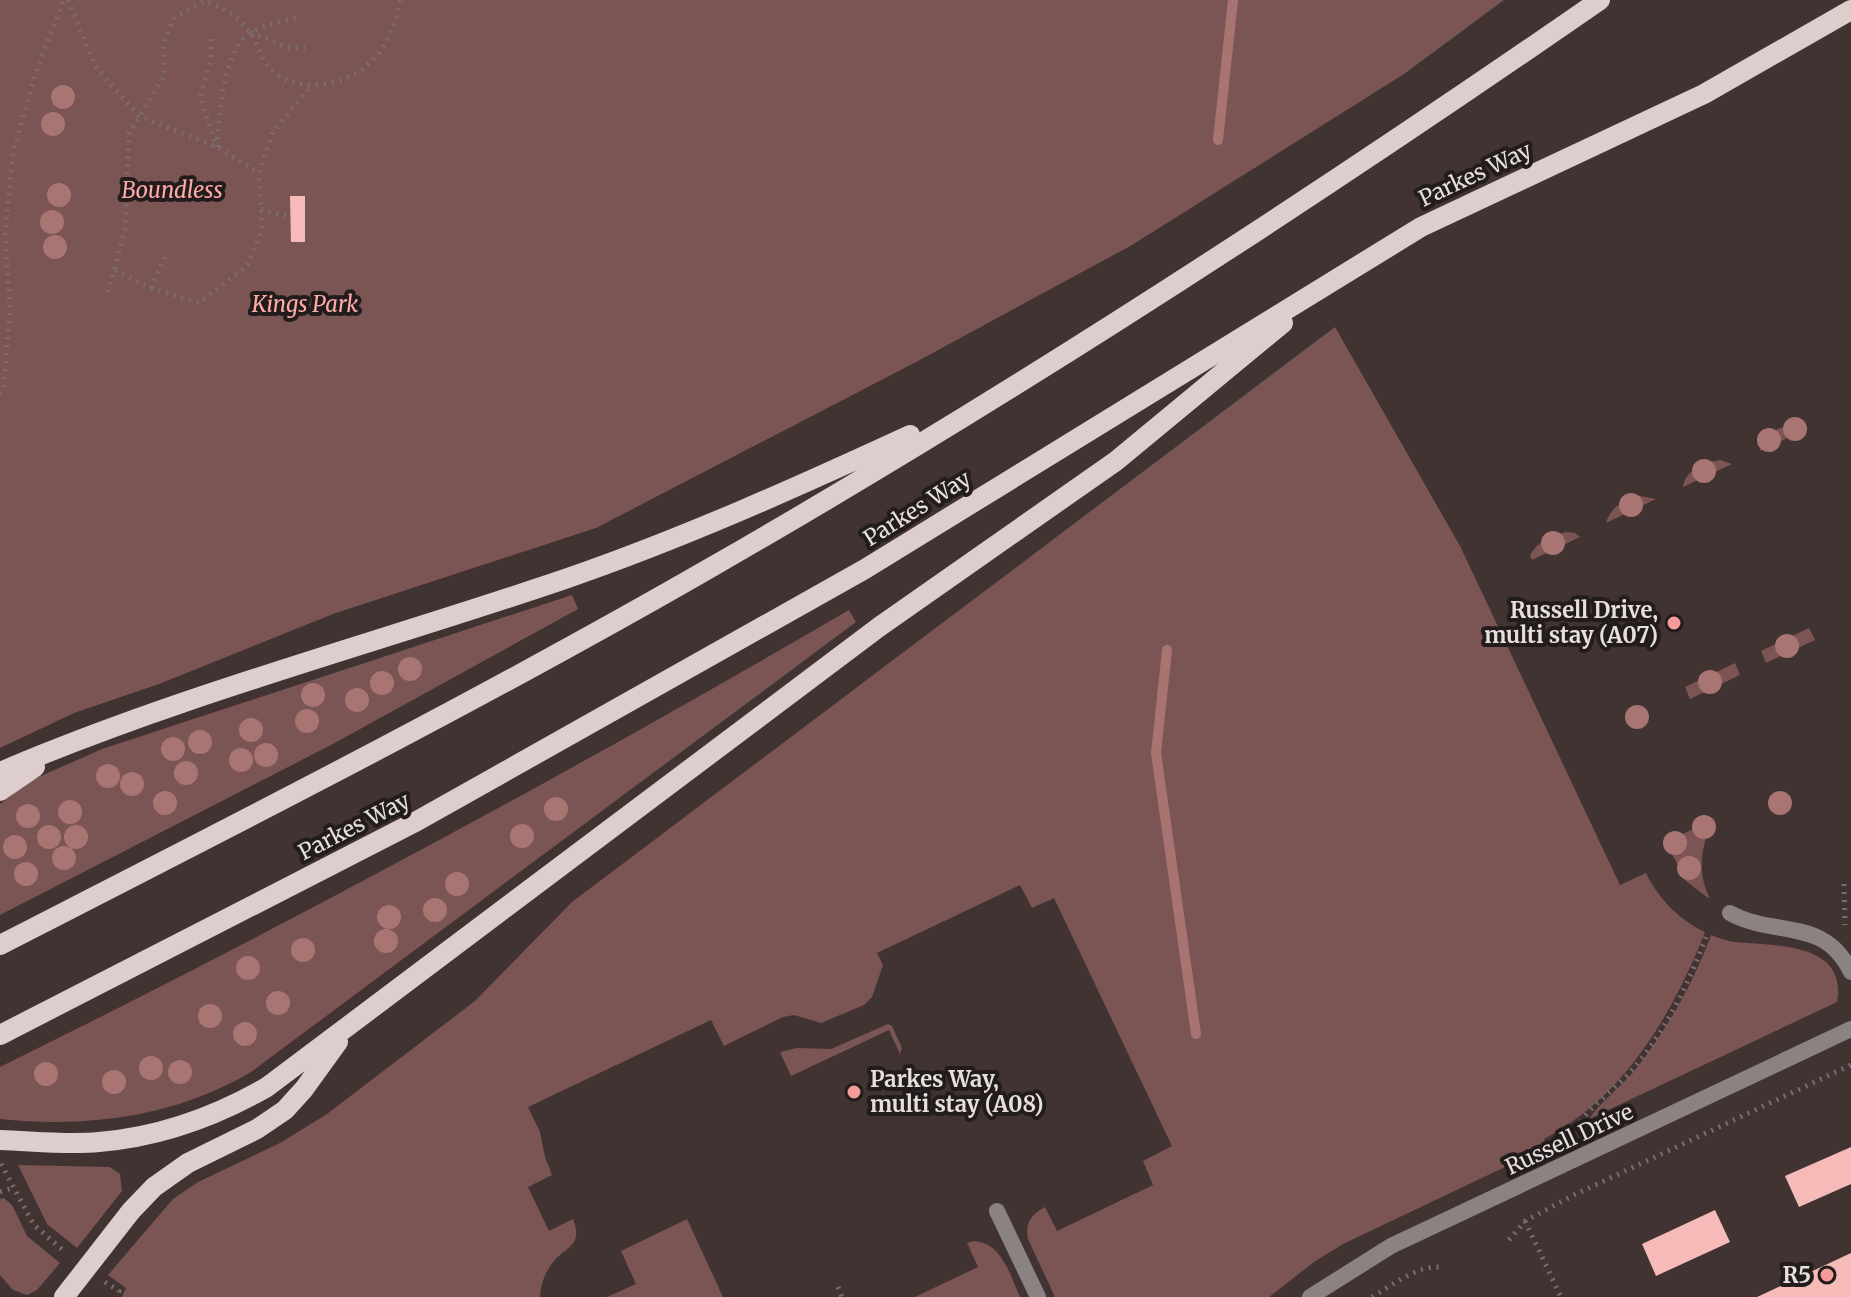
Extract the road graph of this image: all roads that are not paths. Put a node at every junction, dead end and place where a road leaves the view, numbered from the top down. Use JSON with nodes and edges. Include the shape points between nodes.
{"nodes":[{"id":1,"x":1600,"y":0,"type":"edge"},
{"id":2,"x":1851,"y":10,"type":"edge"},
{"id":3,"x":1332,"y":281,"type":"junction"},
{"id":4,"x":1003,"y":392,"type":"junction"},
{"id":5,"x":75,"y":741,"type":"junction"},
{"id":6,"x":0,"y":772,"type":"edge"},
{"id":7,"x":0,"y":791,"type":"edge"},
{"id":8,"x":1730,"y":913,"type":"dead end"},
{"id":9,"x":0,"y":945,"type":"edge"},
{"id":10,"x":1851,"y":972,"type":"edge"},
{"id":11,"x":350,"y":1025,"type":"junction"},
{"id":12,"x":1851,"y":1029,"type":"edge"},
{"id":13,"x":0,"y":1035,"type":"edge"},
{"id":14,"x":0,"y":1140,"type":"edge"},
{"id":15,"x":997,"y":1211,"type":"dead end"},
{"id":16,"x":64,"y":1297,"type":"edge"},
{"id":17,"x":1038,"y":1297,"type":"edge"},
{"id":18,"x":1310,"y":1297,"type":"edge"}],
"edges":[{"from":1,"to":4,"type":"main road","via":[[1345,173]]},
{"from":2,"to":3,"type":"main road","name":"Parkes Way","via":[[1704,94],[1421,227]]},
{"from":3,"to":11,"type":"main road","via":[[1116,461],[879,627]]},
{"from":3,"to":13,"type":"main road","name":"Parkes Way","via":[[851,576],[417,821]]},
{"from":4,"to":5,"type":"main road","via":[[652,548]]},
{"from":4,"to":9,"type":"main road","via":[[603,628]]},
{"from":5,"to":6,"type":"main road"},
{"from":5,"to":7,"type":"main road"},
{"from":8,"to":10,"type":"street","via":[[1818,936],[1836,949]]},
{"from":11,"to":14,"type":"main road","via":[[267,1087],[195,1122],[98,1142]]},
{"from":11,"to":16,"type":"main road","via":[[285,1110],[154,1187]]},
{"from":12,"to":18,"type":"street","name":"Russell Drive","via":[[1391,1246]]},
{"from":15,"to":17,"type":"street"}]}
